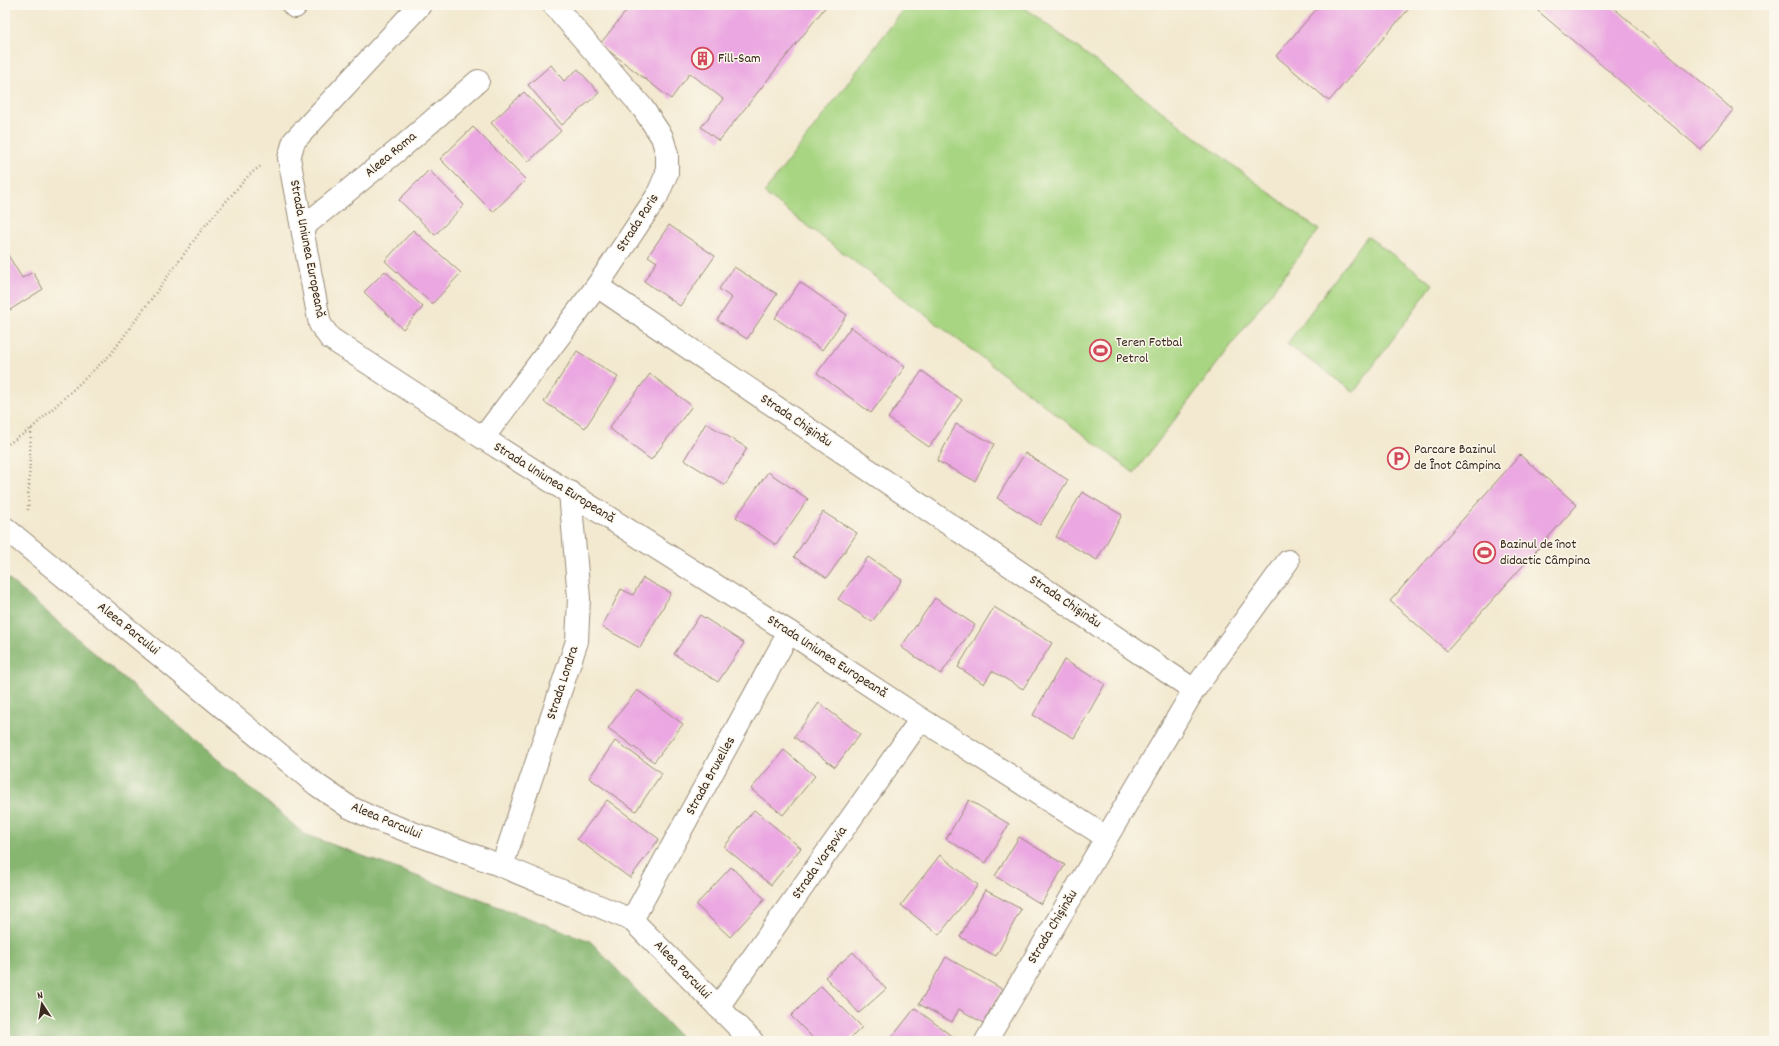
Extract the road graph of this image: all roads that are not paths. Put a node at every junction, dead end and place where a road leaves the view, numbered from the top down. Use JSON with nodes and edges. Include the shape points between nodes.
{"nodes":[{"id":1,"x":420,"y":5,"type":"edge"},
{"id":2,"x":554,"y":5,"type":"edge"},
{"id":3,"x":478,"y":81,"type":"dead end"},
{"id":4,"x":303,"y":227,"type":"junction"},
{"id":5,"x":597,"y":286,"type":"junction"},
{"id":6,"x":483,"y":438,"type":"junction"},
{"id":7,"x":570,"y":492,"type":"junction"},
{"id":8,"x":5,"y":528,"type":"edge"},
{"id":9,"x":1288,"y":561,"type":"dead end"},
{"id":10,"x":789,"y":632,"type":"junction"},
{"id":11,"x":1194,"y":690,"type":"junction"},
{"id":12,"x":921,"y":720,"type":"junction"},
{"id":13,"x":1106,"y":837,"type":"junction"},
{"id":14,"x":502,"y":866,"type":"junction"},
{"id":15,"x":632,"y":920,"type":"junction"},
{"id":16,"x":718,"y":1007,"type":"junction"},
{"id":17,"x":752,"y":1041,"type":"edge"},
{"id":18,"x":986,"y":1041,"type":"edge"}],
"edges":[{"from":1,"to":4,"type":"street","name":"Strada Uniunea Europeană","via":[[294,141],[289,158]]},
{"from":2,"to":5,"type":"street","name":"Strada Paris","via":[[642,107],[662,136],[667,154],[667,173],[658,196]]},
{"from":3,"to":4,"type":"street","name":"Aleea Roma"},
{"from":4,"to":6,"type":"street","name":"Strada Uniunea Europeană","via":[[320,324],[330,338]]},
{"from":5,"to":6,"type":"street","name":"Strada Paris"},
{"from":5,"to":11,"type":"street","name":"Strada Chișinău"},
{"from":6,"to":7,"type":"street","name":"Strada Uniunea Europeană"},
{"from":7,"to":10,"type":"street","name":"Strada Uniunea Europeană"},
{"from":7,"to":14,"type":"street","name":"Strada Londra","via":[[579,598],[577,641]]},
{"from":8,"to":14,"type":"street","name":"Aleea Parcului","via":[[317,785],[375,819]]},
{"from":9,"to":11,"type":"street"},
{"from":10,"to":12,"type":"street","name":"Strada Uniunea Europeană"},
{"from":10,"to":15,"type":"street","name":"Strada Bruxelles"},
{"from":11,"to":13,"type":"street","name":"Strada Chișinău"},
{"from":12,"to":13,"type":"street","name":"Strada Uniunea Europeană"},
{"from":12,"to":16,"type":"street","name":"Strada Varșovia"},
{"from":13,"to":18,"type":"street","name":"Strada Chișinău"},
{"from":14,"to":15,"type":"street","name":"Aleea Parcului"},
{"from":15,"to":16,"type":"street","name":"Aleea Parcului"},
{"from":16,"to":17,"type":"street","name":"Aleea Parcului"}]}
